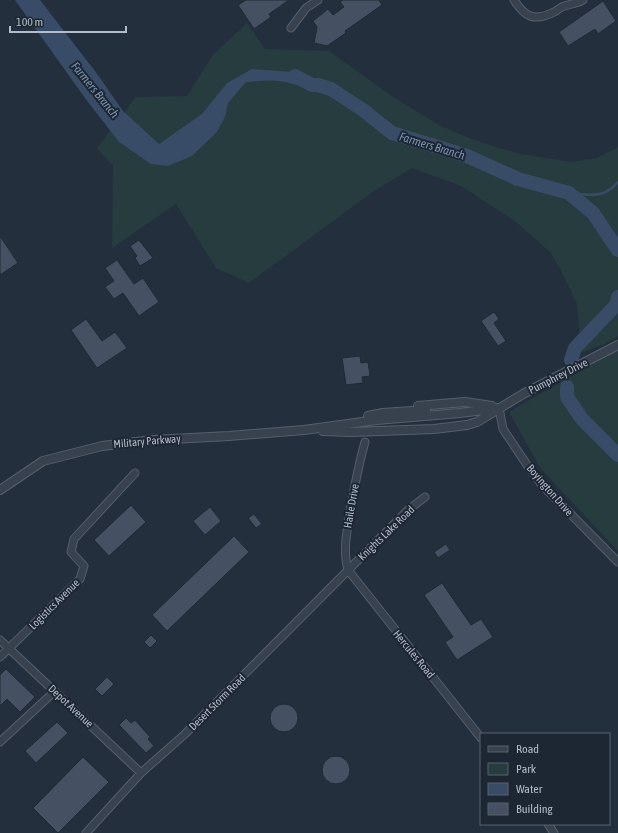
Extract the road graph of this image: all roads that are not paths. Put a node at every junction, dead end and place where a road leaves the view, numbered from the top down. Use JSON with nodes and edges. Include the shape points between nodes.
{"nodes":[{"id":1,"x":318,"y":0,"type":"edge"},
{"id":2,"x":514,"y":0,"type":"edge"},
{"id":3,"x":567,"y":0,"type":"edge"},
{"id":4,"x":583,"y":0,"type":"edge"},
{"id":5,"x":562,"y":7,"type":"junction"},
{"id":6,"x":291,"y":28,"type":"dead end"},
{"id":7,"x":618,"y":345,"type":"edge"},
{"id":8,"x":499,"y":408,"type":"junction"},
{"id":9,"x":304,"y":430,"type":"junction"},
{"id":10,"x":365,"y":442,"type":"dead end"},
{"id":11,"x":135,"y":473,"type":"dead end"},
{"id":12,"x":0,"y":490,"type":"edge"},
{"id":13,"x":425,"y":497,"type":"dead end"},
{"id":14,"x":618,"y":562,"type":"edge"},
{"id":15,"x":348,"y":570,"type":"junction"},
{"id":16,"x":0,"y":640,"type":"edge"},
{"id":17,"x":9,"y":648,"type":"junction"},
{"id":18,"x":0,"y":657,"type":"edge"},
{"id":19,"x":55,"y":691,"type":"junction"},
{"id":20,"x":480,"y":737,"type":"edge"},
{"id":21,"x":0,"y":742,"type":"edge"},
{"id":22,"x":142,"y":773,"type":"junction"},
{"id":23,"x":86,"y":833,"type":"edge"}],
"edges":[{"from":1,"to":6,"type":"street","via":[[306,8]]},
{"from":2,"to":5,"type":"street","via":[[530,17],[540,18]]},
{"from":3,"to":5,"type":"street"},
{"from":4,"to":5,"type":"street"},
{"from":7,"to":8,"type":"street","name":"Pumphrey Drive"},
{"from":8,"to":9,"type":"street","name":"Military Parkway"},
{"from":8,"to":9,"type":"street","name":"Military Parkway","via":[[470,407],[383,413]]},
{"from":8,"to":9,"type":"street","name":"Military Parkway","via":[[477,422],[434,429],[351,432]]},
{"from":8,"to":14,"type":"street","name":"Boyington Drive","via":[[503,429],[543,486]]},
{"from":9,"to":12,"type":"street","name":"Military Parkway","via":[[102,446],[43,461]]},
{"from":10,"to":15,"type":"street","name":"Haile Drive","via":[[346,534]]},
{"from":11,"to":17,"type":"street","name":"Logistics Avenue","via":[[74,539],[71,552],[84,566],[80,579]]},
{"from":13,"to":15,"type":"street","name":"Knights Lake Road","via":[[408,510]]},
{"from":15,"to":20,"type":"street","name":"Hercules Road"},
{"from":15,"to":22,"type":"street","name":"Desert Storm Road","via":[[185,734]]},
{"from":16,"to":17,"type":"street","name":"Depot Avenue"},
{"from":17,"to":18,"type":"street","name":"Logistics Avenue"},
{"from":17,"to":19,"type":"street","name":"Depot Avenue"},
{"from":19,"to":21,"type":"street"},
{"from":19,"to":22,"type":"street","name":"Depot Avenue"},
{"from":22,"to":23,"type":"street","name":"Desert Storm Road"}]}
